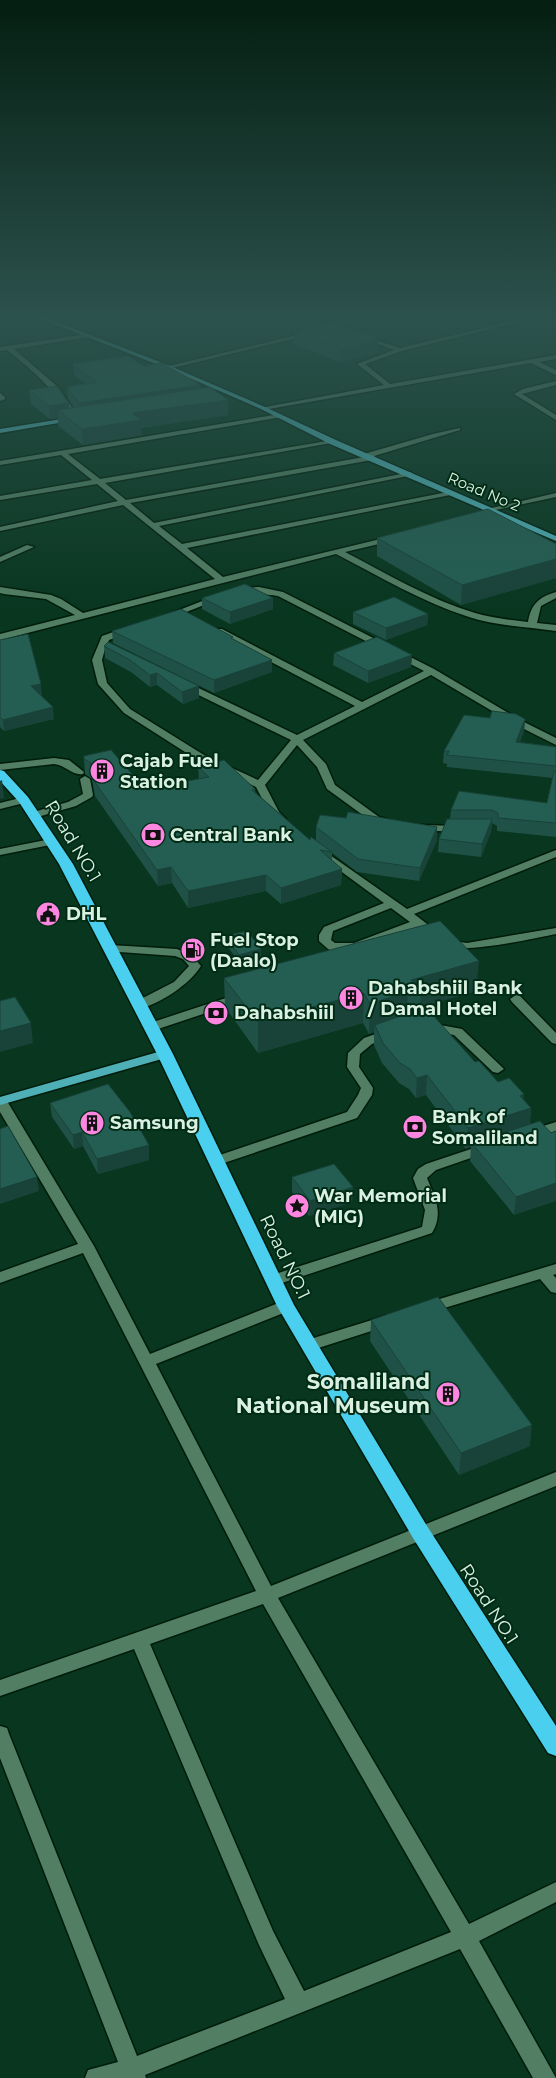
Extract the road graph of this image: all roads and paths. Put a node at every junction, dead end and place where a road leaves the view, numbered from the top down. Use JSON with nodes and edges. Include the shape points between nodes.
{"nodes":[{"id":1,"x":75,"y":415,"type":"edge"},
{"id":2,"x":280,"y":416,"type":"joint"},
{"id":3,"x":87,"y":417,"type":"edge"},
{"id":4,"x":77,"y":419,"type":"junction"},
{"id":5,"x":458,"y":429,"type":"dead end"},
{"id":6,"x":0,"y":431,"type":"edge"},
{"id":7,"x":333,"y":442,"type":"junction"},
{"id":8,"x":63,"y":453,"type":"junction"},
{"id":9,"x":369,"y":457,"type":"junction"},
{"id":10,"x":0,"y":463,"type":"edge"},
{"id":11,"x":408,"y":474,"type":"junction"},
{"id":12,"x":97,"y":481,"type":"junction"},
{"id":13,"x":450,"y":493,"type":"junction"},
{"id":14,"x":556,"y":495,"type":"edge"},
{"id":15,"x":0,"y":498,"type":"edge"},
{"id":16,"x":125,"y":502,"type":"junction"},
{"id":17,"x":494,"y":512,"type":"junction"},
{"id":18,"x":479,"y":518,"type":"edge"},
{"id":19,"x":154,"y":525,"type":"junction"},
{"id":20,"x":0,"y":529,"type":"edge"},
{"id":21,"x":403,"y":536,"type":"edge"},
{"id":22,"x":556,"y":538,"type":"edge"},
{"id":23,"x":30,"y":547,"type":"dead end"},
{"id":24,"x":181,"y":547,"type":"junction"},
{"id":25,"x":336,"y":551,"type":"junction"},
{"id":26,"x":0,"y":560,"type":"edge"},
{"id":27,"x":221,"y":580,"type":"junction"},
{"id":28,"x":0,"y":590,"type":"edge"},
{"id":29,"x":556,"y":595,"type":"edge"},
{"id":30,"x":82,"y":616,"type":"junction"},
{"id":31,"x":156,"y":620,"type":"edge"},
{"id":32,"x":207,"y":625,"type":"edge"},
{"id":33,"x":532,"y":625,"type":"junction"},
{"id":34,"x":139,"y":626,"type":"edge"},
{"id":35,"x":556,"y":628,"type":"edge"},
{"id":36,"x":0,"y":637,"type":"edge"},
{"id":37,"x":103,"y":644,"type":"junction"},
{"id":38,"x":127,"y":658,"type":"edge"},
{"id":39,"x":431,"y":671,"type":"junction"},
{"id":40,"x":172,"y":679,"type":"edge"},
{"id":41,"x":362,"y":706,"type":"junction"},
{"id":42,"x":297,"y":739,"type":"junction"},
{"id":43,"x":556,"y":742,"type":"edge"},
{"id":44,"x":0,"y":767,"type":"edge"},
{"id":45,"x":0,"y":774,"type":"edge"},
{"id":46,"x":260,"y":784,"type":"junction"},
{"id":47,"x":24,"y":800,"type":"junction"},
{"id":48,"x":0,"y":806,"type":"edge"},
{"id":49,"x":34,"y":815,"type":"junction"},
{"id":50,"x":288,"y":826,"type":"edge"},
{"id":51,"x":466,"y":829,"type":"edge"},
{"id":52,"x":51,"y":842,"type":"junction"},
{"id":53,"x":309,"y":842,"type":"edge"},
{"id":54,"x":0,"y":852,"type":"edge"},
{"id":55,"x":556,"y":853,"type":"edge"},
{"id":56,"x":392,"y":904,"type":"junction"},
{"id":57,"x":405,"y":914,"type":"junction"},
{"id":58,"x":418,"y":923,"type":"junction"},
{"id":59,"x":556,"y":931,"type":"edge"},
{"id":60,"x":444,"y":942,"type":"junction"},
{"id":61,"x":426,"y":948,"type":"edge"},
{"id":62,"x":110,"y":949,"type":"junction"},
{"id":63,"x":250,"y":995,"type":"edge"},
{"id":64,"x":516,"y":999,"type":"dead end"},
{"id":65,"x":140,"y":1005,"type":"junction"},
{"id":66,"x":151,"y":1027,"type":"junction"},
{"id":67,"x":415,"y":1027,"type":"edge"},
{"id":68,"x":399,"y":1030,"type":"edge"},
{"id":69,"x":556,"y":1040,"type":"edge"},
{"id":70,"x":165,"y":1054,"type":"junction"},
{"id":71,"x":498,"y":1069,"type":"dead end"},
{"id":72,"x":0,"y":1101,"type":"edge"},
{"id":73,"x":556,"y":1126,"type":"edge"},
{"id":74,"x":520,"y":1137,"type":"edge"},
{"id":75,"x":502,"y":1143,"type":"edge"},
{"id":76,"x":216,"y":1161,"type":"junction"},
{"id":77,"x":87,"y":1246,"type":"junction"},
{"id":78,"x":549,"y":1271,"type":"edge"},
{"id":79,"x":0,"y":1278,"type":"edge"},
{"id":80,"x":274,"y":1280,"type":"junction"},
{"id":81,"x":556,"y":1288,"type":"edge"},
{"id":82,"x":286,"y":1306,"type":"junction"},
{"id":83,"x":309,"y":1345,"type":"junction"},
{"id":84,"x":146,"y":1362,"type":"junction"},
{"id":85,"x":556,"y":1479,"type":"edge"},
{"id":86,"x":420,"y":1532,"type":"junction"},
{"id":87,"x":267,"y":1595,"type":"junction"},
{"id":88,"x":139,"y":1640,"type":"junction"},
{"id":89,"x":0,"y":1688,"type":"edge"},
{"id":90,"x":0,"y":1734,"type":"edge"},
{"id":91,"x":556,"y":1746,"type":"edge"},
{"id":92,"x":556,"y":1892,"type":"edge"},
{"id":93,"x":465,"y":1937,"type":"junction"},
{"id":94,"x":299,"y":2004,"type":"junction"},
{"id":95,"x":133,"y":2073,"type":"edge"},
{"id":96,"x":96,"y":2078,"type":"edge"},
{"id":97,"x":545,"y":2078,"type":"edge"}],
"edges":[{"from":1,"to":4,"type":"street"},
{"from":2,"to":7,"type":"main road","name":"Road No 2"},
{"from":2,"to":8,"type":"street"},
{"from":3,"to":4,"type":"main road"},
{"from":4,"to":6,"type":"main road"},
{"from":5,"to":9,"type":"street"},
{"from":7,"to":9,"type":"main road","name":"Road No 2"},
{"from":7,"to":12,"type":"street"},
{"from":8,"to":10,"type":"street"},
{"from":8,"to":12,"type":"street"},
{"from":9,"to":11,"type":"main road","name":"Road No 2"},
{"from":9,"to":16,"type":"street"},
{"from":11,"to":13,"type":"main road","name":"Road No 2"},
{"from":11,"to":19,"type":"street"},
{"from":12,"to":15,"type":"street"},
{"from":12,"to":16,"type":"street"},
{"from":13,"to":17,"type":"main road","name":"Road No 2"},
{"from":13,"to":24,"type":"street"},
{"from":14,"to":17,"type":"street"},
{"from":16,"to":19,"type":"street"},
{"from":16,"to":20,"type":"street"},
{"from":17,"to":18,"type":"street"},
{"from":17,"to":22,"type":"main road","name":"Road No 2"},
{"from":19,"to":24,"type":"street"},
{"from":21,"to":25,"type":"street"},
{"from":23,"to":26,"type":"street"},
{"from":24,"to":27,"type":"street"},
{"from":25,"to":27,"type":"street"},
{"from":25,"to":33,"type":"street","via":[[442,604],[480,616]]},
{"from":27,"to":30,"type":"street"},
{"from":28,"to":30,"type":"street","via":[[54,599]]},
{"from":29,"to":33,"type":"street","via":[[535,606]]},
{"from":30,"to":36,"type":"street"},
{"from":31,"to":39,"type":"street","via":[[185,614],[240,591],[259,590],[280,594]]},
{"from":32,"to":41,"type":"street"},
{"from":33,"to":35,"type":"street"},
{"from":34,"to":37,"type":"street","via":[[105,638]]},
{"from":37,"to":38,"type":"street"},
{"from":37,"to":46,"type":"street","via":[[97,660],[103,684],[128,711],[200,756]]},
{"from":39,"to":41,"type":"street"},
{"from":39,"to":43,"type":"street"},
{"from":40,"to":42,"type":"street"},
{"from":41,"to":42,"type":"street"},
{"from":42,"to":46,"type":"street"},
{"from":42,"to":51,"type":"street","via":[[322,766],[331,786],[375,818],[403,827]]},
{"from":44,"to":49,"type":"street","via":[[65,762],[82,776],[88,795],[72,804]]},
{"from":45,"to":47,"type":"highway","name":"Road NO.1"},
{"from":46,"to":50,"type":"street","via":[[275,814]]},
{"from":47,"to":48,"type":"street"},
{"from":47,"to":49,"type":"highway","name":"Road NO.1"},
{"from":49,"to":52,"type":"highway","name":"Road NO.1"},
{"from":52,"to":54,"type":"street"},
{"from":52,"to":62,"type":"highway","name":"Road NO.1","via":[[66,864]]},
{"from":53,"to":56,"type":"street"},
{"from":55,"to":57,"type":"street"},
{"from":56,"to":57,"type":"street"},
{"from":56,"to":58,"type":"street","via":[[328,930],[325,941],[332,947],[356,946]]},
{"from":57,"to":58,"type":"street"},
{"from":58,"to":60,"type":"street"},
{"from":59,"to":60,"type":"street","via":[[467,946]]},
{"from":60,"to":61,"type":"street"},
{"from":62,"to":65,"type":"highway","name":"Road NO.1"},
{"from":62,"to":65,"type":"street","via":[[177,953],[187,957],[195,966],[182,981]]},
{"from":63,"to":66,"type":"street"},
{"from":64,"to":69,"type":"street"},
{"from":65,"to":66,"type":"highway","name":"Road NO.1"},
{"from":66,"to":70,"type":"highway","name":"Road NO.1"},
{"from":67,"to":71,"type":"street","via":[[458,1032]]},
{"from":68,"to":76,"type":"street","via":[[368,1041],[354,1053],[354,1067],[367,1088],[352,1114]]},
{"from":70,"to":72,"type":"main road"},
{"from":70,"to":76,"type":"highway","name":"Road NO.1"},
{"from":72,"to":77,"type":"street"},
{"from":73,"to":74,"type":"street"},
{"from":75,"to":80,"type":"street","via":[[431,1166],[423,1172],[420,1178],[433,1211],[433,1220],[427,1230]]},
{"from":76,"to":80,"type":"highway","name":"Road NO.1"},
{"from":77,"to":79,"type":"street"},
{"from":77,"to":84,"type":"street"},
{"from":78,"to":81,"type":"street"},
{"from":78,"to":83,"type":"street"},
{"from":80,"to":82,"type":"highway","name":"Road NO.1"},
{"from":82,"to":83,"type":"highway","name":"Road NO.1"},
{"from":82,"to":84,"type":"street"},
{"from":83,"to":86,"type":"highway","name":"Road NO.1"},
{"from":84,"to":87,"type":"street"},
{"from":85,"to":86,"type":"street"},
{"from":86,"to":87,"type":"street"},
{"from":86,"to":91,"type":"highway","name":"Road NO.1"},
{"from":87,"to":88,"type":"street"},
{"from":87,"to":93,"type":"street"},
{"from":88,"to":89,"type":"street"},
{"from":88,"to":94,"type":"street","via":[[266,1938]]},
{"from":90,"to":95,"type":"street"},
{"from":92,"to":93,"type":"street"},
{"from":93,"to":94,"type":"street"},
{"from":93,"to":97,"type":"street"},
{"from":94,"to":95,"type":"street"},
{"from":95,"to":96,"type":"street"}]}
